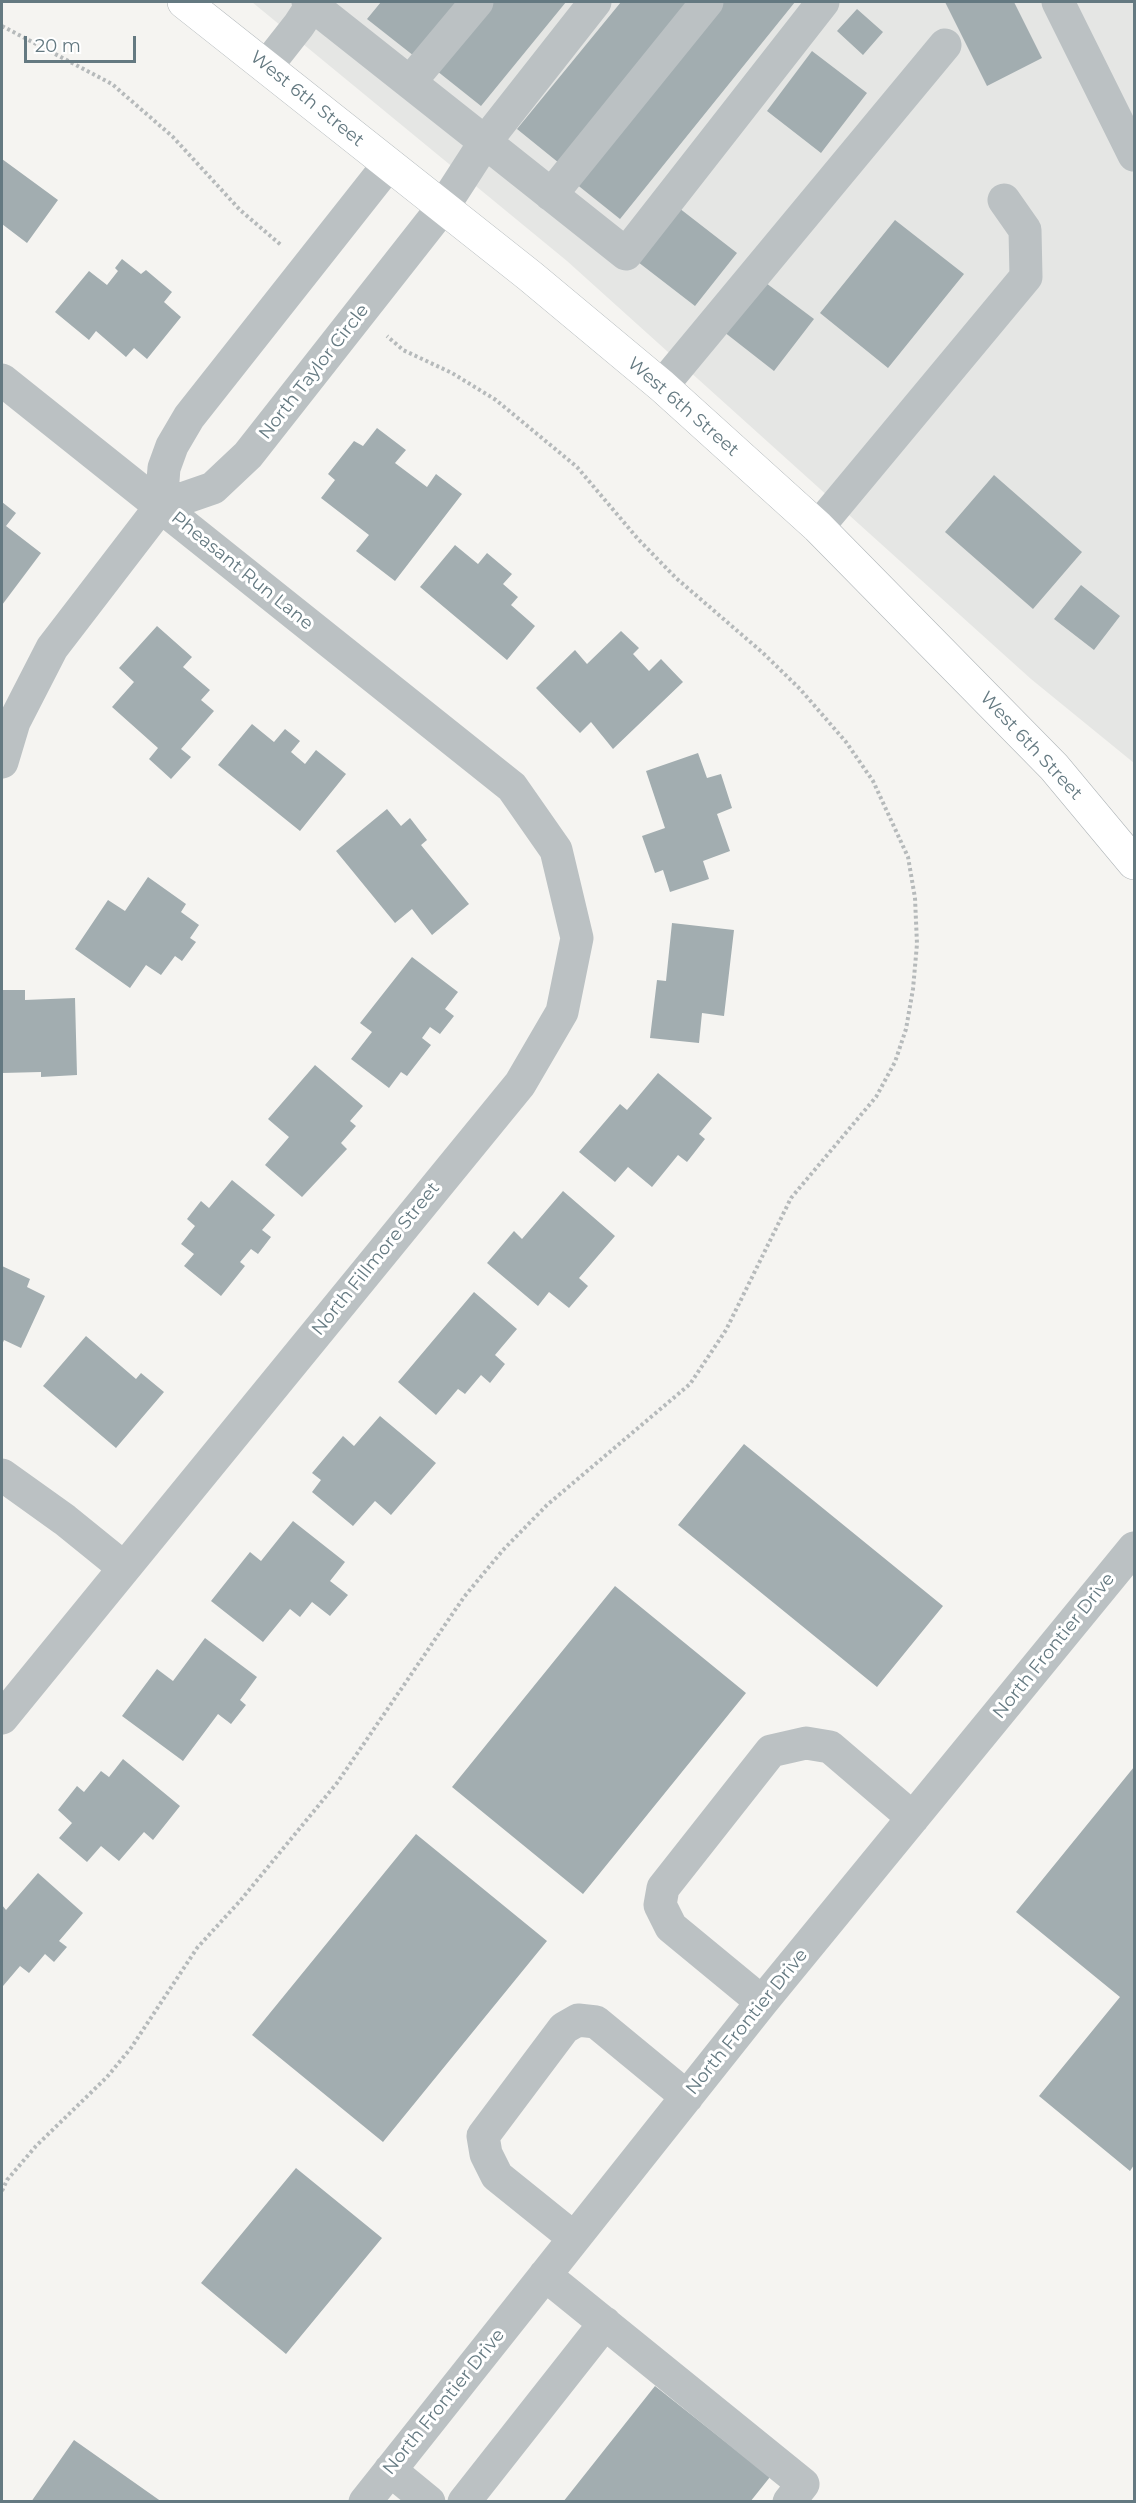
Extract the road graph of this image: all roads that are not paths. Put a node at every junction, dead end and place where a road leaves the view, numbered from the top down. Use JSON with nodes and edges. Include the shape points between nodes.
{"nodes":[{"id":1,"x":184,"y":2,"type":"edge"},
{"id":2,"x":477,"y":2,"type":"edge"},
{"id":3,"x":595,"y":2,"type":"edge"},
{"id":4,"x":707,"y":2,"type":"edge"},
{"id":5,"x":823,"y":2,"type":"edge"},
{"id":6,"x":1058,"y":2,"type":"edge"},
{"id":7,"x":324,"y":7,"type":"edge"},
{"id":8,"x":945,"y":45,"type":"dead end"},
{"id":9,"x":266,"y":67,"type":"junction"},
{"id":10,"x":410,"y":82,"type":"junction"},
{"id":11,"x":485,"y":142,"type":"junction"},
{"id":12,"x":1134,"y":155,"type":"edge"},
{"id":13,"x":388,"y":165,"type":"junction"},
{"id":14,"x":551,"y":195,"type":"junction"},
{"id":15,"x":1004,"y":200,"type":"dead end"},
{"id":16,"x":443,"y":207,"type":"junction"},
{"id":17,"x":2,"y":380,"type":"edge"},
{"id":18,"x":662,"y":386,"type":"junction"},
{"id":19,"x":160,"y":506,"type":"junction"},
{"id":20,"x":818,"y":527,"type":"junction"},
{"id":21,"x":2,"y":762,"type":"edge"},
{"id":22,"x":482,"y":762,"type":"joint"},
{"id":23,"x":1134,"y":863,"type":"edge"},
{"id":24,"x":2,"y":1475,"type":"edge"},
{"id":25,"x":1134,"y":1548,"type":"edge"},
{"id":26,"x":123,"y":1567,"type":"junction"},
{"id":27,"x":2,"y":1718,"type":"edge"},
{"id":28,"x":913,"y":1818,"type":"junction"},
{"id":29,"x":762,"y":2002,"type":"junction"},
{"id":30,"x":687,"y":2097,"type":"junction"},
{"id":31,"x":574,"y":2238,"type":"junction"},
{"id":32,"x":545,"y":2275,"type":"junction"},
{"id":33,"x":605,"y":2323,"type":"junction"},
{"id":34,"x":390,"y":2470,"type":"junction"},
{"id":35,"x":365,"y":2502,"type":"edge"},
{"id":36,"x":429,"y":2502,"type":"edge"},
{"id":37,"x":464,"y":2502,"type":"edge"},
{"id":38,"x":789,"y":2502,"type":"edge"}],
"edges":[{"from":1,"to":9,"type":"main road","name":"West 6th Street"},
{"from":2,"to":10,"type":"street"},
{"from":3,"to":11,"type":"street","name":"North Taylor Circle"},
{"from":4,"to":14,"type":"street"},
{"from":5,"to":14,"type":"street","via":[[626,254]]},
{"from":6,"to":12,"type":"street"},
{"from":7,"to":9,"type":"street"},
{"from":7,"to":10,"type":"street"},
{"from":8,"to":18,"type":"street"},
{"from":9,"to":13,"type":"main road","name":"West 6th Street"},
{"from":10,"to":11,"type":"street"},
{"from":11,"to":14,"type":"street"},
{"from":11,"to":16,"type":"street","name":"North Taylor Circle"},
{"from":13,"to":16,"type":"main road","name":"West 6th Street"},
{"from":13,"to":19,"type":"street","via":[[189,417],[164,468]]},
{"from":15,"to":20,"type":"street","via":[[1025,230],[1026,277]]},
{"from":16,"to":18,"type":"main road","name":"West 6th Street"},
{"from":16,"to":19,"type":"street","name":"North Taylor Circle","via":[[248,455],[213,488]]},
{"from":17,"to":19,"type":"street","name":"Pheasant Run Lane"},
{"from":18,"to":20,"type":"main road","name":"West 6th Street"},
{"from":19,"to":21,"type":"street","via":[[52,648],[14,722]]},
{"from":19,"to":22,"type":"street","name":"Pheasant Run Lane"},
{"from":20,"to":23,"type":"main road","name":"West 6th Street","via":[[1054,767]]},
{"from":22,"to":26,"type":"street","name":"North Fillmore Street","via":[[512,787],[556,850],[577,938],[561,1011],[520,1084]]},
{"from":24,"to":26,"type":"street"},
{"from":25,"to":28,"type":"street","name":"North Frontier Drive"},
{"from":26,"to":27,"type":"street","name":"North Fillmore Street"},
{"from":28,"to":29,"type":"street","name":"North Frontier Drive"},
{"from":28,"to":29,"type":"street","via":[[830,1747],[806,1743],[771,1750],[663,1888],[660,1905],[671,1927]]},
{"from":29,"to":30,"type":"street","name":"North Frontier Drive"},
{"from":30,"to":31,"type":"street","name":"North Frontier Drive"},
{"from":30,"to":31,"type":"street","via":[[596,2022],[578,2020],[564,2028],[483,2136],[486,2154],[497,2176]]},
{"from":31,"to":32,"type":"street","name":"North Frontier Drive"},
{"from":32,"to":33,"type":"street"},
{"from":32,"to":34,"type":"street","name":"North Frontier Drive"},
{"from":33,"to":37,"type":"street"},
{"from":33,"to":38,"type":"street","via":[[803,2484]]},
{"from":34,"to":35,"type":"street","name":"North Frontier Drive"},
{"from":34,"to":36,"type":"street"}]}
